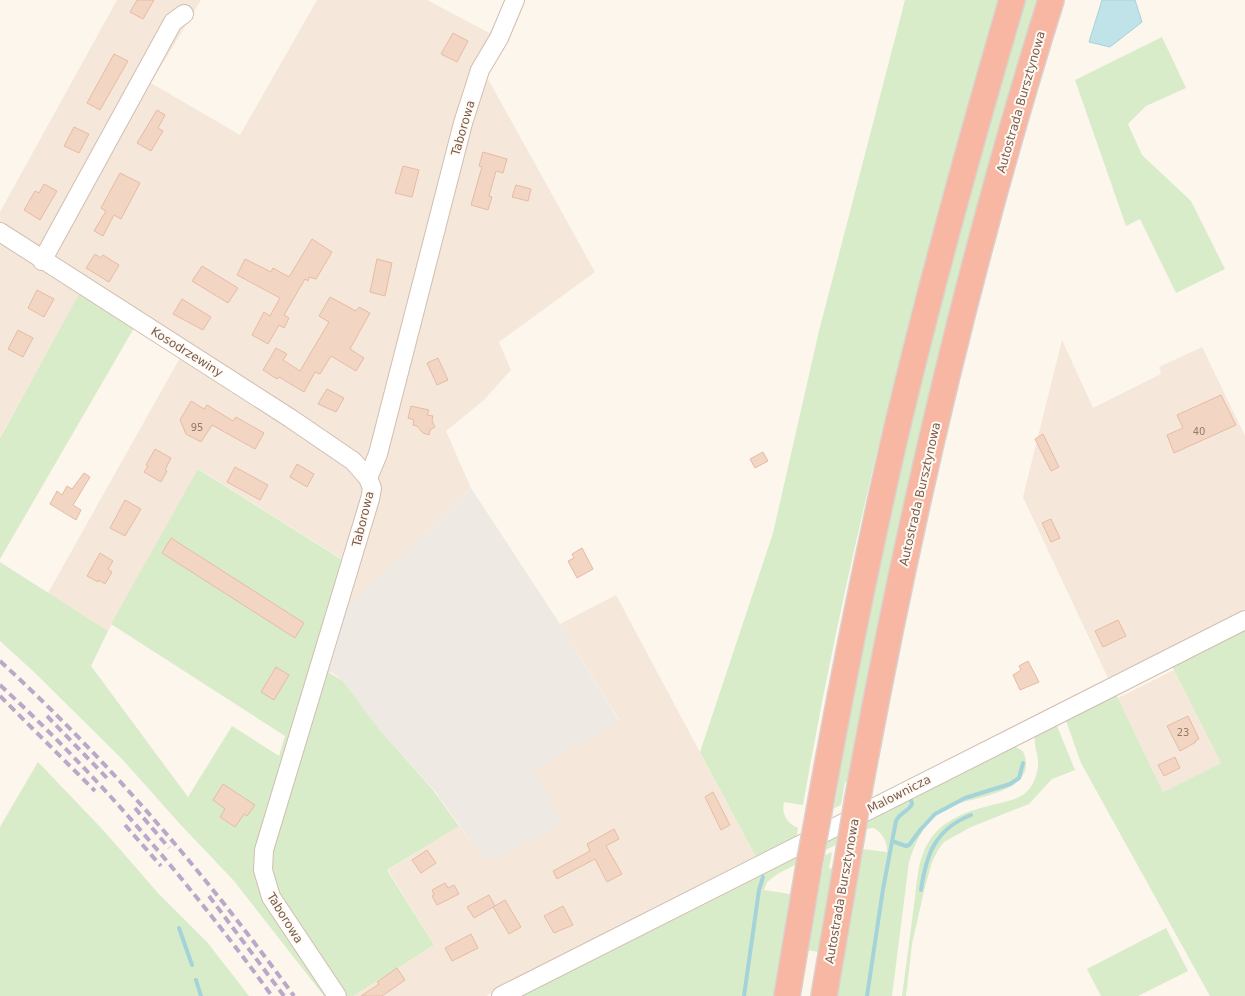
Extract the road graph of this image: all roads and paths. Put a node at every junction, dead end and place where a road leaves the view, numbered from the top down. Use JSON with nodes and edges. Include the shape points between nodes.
{"nodes":[{"id":1,"x":515,"y":0,"type":"edge"},
{"id":2,"x":1012,"y":0,"type":"edge"},
{"id":3,"x":1050,"y":0,"type":"edge"},
{"id":4,"x":184,"y":14,"type":"dead end"},
{"id":5,"x":0,"y":232,"type":"edge"},
{"id":6,"x":42,"y":261,"type":"junction"},
{"id":7,"x":368,"y":478,"type":"junction"},
{"id":8,"x":1245,"y":620,"type":"edge"},
{"id":9,"x":337,"y":996,"type":"edge"},
{"id":10,"x":501,"y":996,"type":"edge"},
{"id":11,"x":787,"y":996,"type":"edge"},
{"id":12,"x":824,"y":996,"type":"edge"}],
"edges":[{"from":1,"to":7,"type":"street","name":"Taborowa","via":[[499,38],[480,70],[463,123],[378,454]]},
{"from":2,"to":11,"type":"highway","bridge":true,"via":[[969,149],[894,444],[855,622]]},
{"from":3,"to":12,"type":"highway","name":"Autostrada Bursztynowa","bridge":true,"via":[[984,234],[932,441],[858,797]]},
{"from":4,"to":6,"type":"street","via":[[173,22]]},
{"from":5,"to":6,"type":"street","name":"Kosodrzewiny"},
{"from":6,"to":7,"type":"street","name":"Kosodrzewiny","via":[[290,418],[353,461]]},
{"from":7,"to":9,"type":"street","name":"Taborowa","via":[[372,488],[370,499],[263,861],[264,878],[274,903]]},
{"from":8,"to":10,"type":"street","name":"Malownicza"}]}
